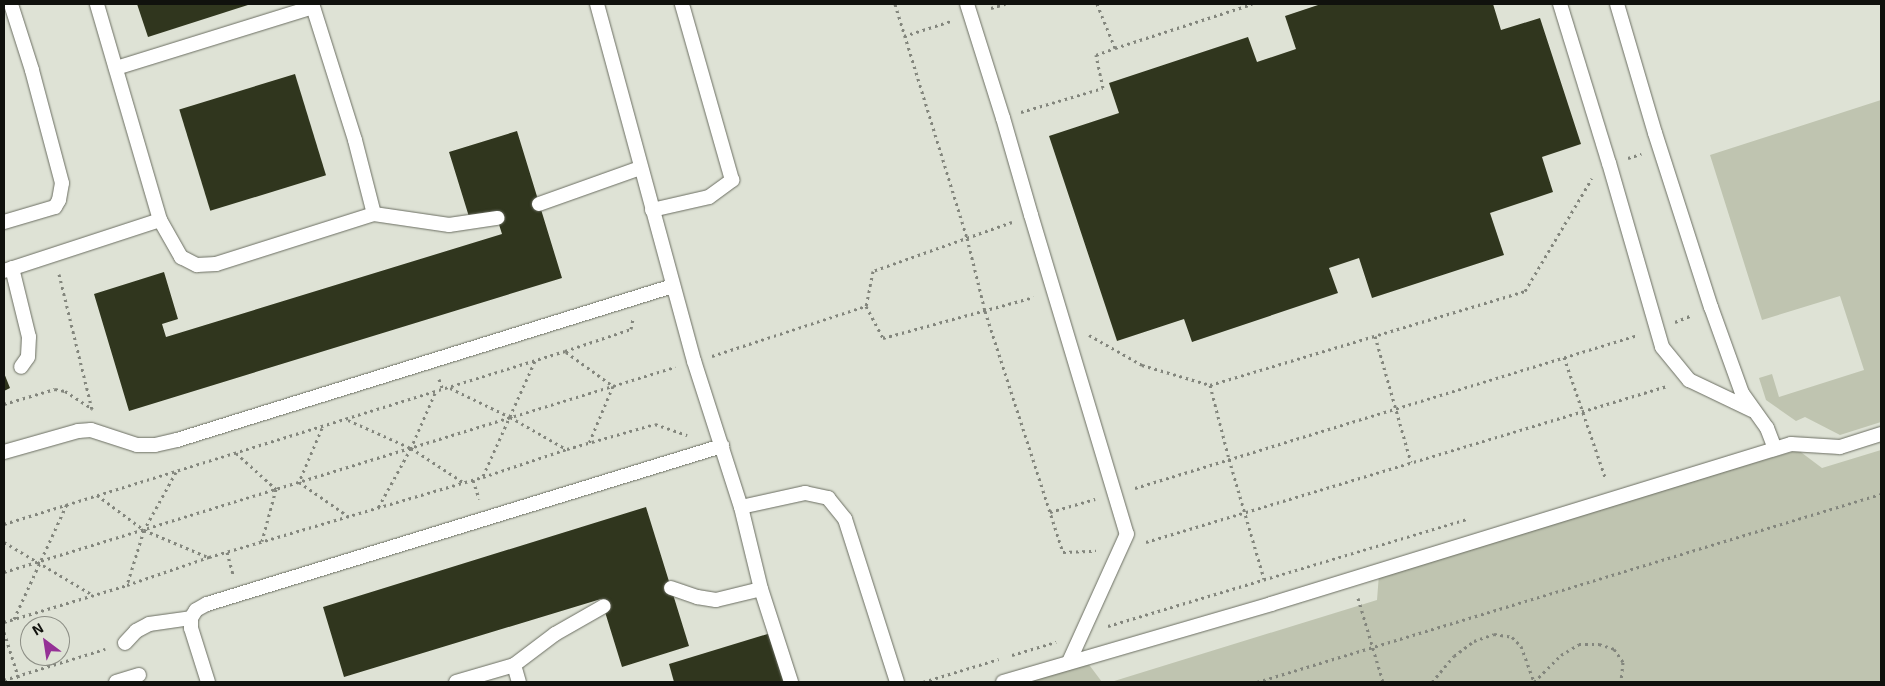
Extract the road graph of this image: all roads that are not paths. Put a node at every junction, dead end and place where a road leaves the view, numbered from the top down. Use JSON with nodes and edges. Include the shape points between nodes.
{"nodes":[{"id":1,"x":11,"y":4,"type":"edge"},
{"id":2,"x":98,"y":4,"type":"edge"},
{"id":3,"x":597,"y":4,"type":"edge"},
{"id":4,"x":682,"y":4,"type":"edge"},
{"id":5,"x":967,"y":4,"type":"edge"},
{"id":6,"x":1560,"y":4,"type":"edge"},
{"id":7,"x":1618,"y":4,"type":"edge"},
{"id":8,"x":313,"y":5,"type":"edge"},
{"id":9,"x":116,"y":68,"type":"junction"},
{"id":10,"x":640,"y":168,"type":"junction"},
{"id":11,"x":539,"y":204,"type":"dead end"},
{"id":12,"x":652,"y":210,"type":"junction"},
{"id":13,"x":374,"y":214,"type":"junction"},
{"id":14,"x":497,"y":218,"type":"dead end"},
{"id":15,"x":160,"y":220,"type":"junction"},
{"id":16,"x":4,"y":222,"type":"edge"},
{"id":17,"x":8,"y":270,"type":"edge"},
{"id":18,"x":673,"y":286,"type":"junction"},
{"id":19,"x":21,"y":368,"type":"dead end"},
{"id":20,"x":1752,"y":410,"type":"junction"},
{"id":21,"x":1881,"y":434,"type":"edge"},
{"id":22,"x":722,"y":446,"type":"junction"},
{"id":23,"x":1775,"y":449,"type":"junction"},
{"id":24,"x":4,"y":452,"type":"edge"},
{"id":25,"x":741,"y":507,"type":"junction"},
{"id":26,"x":671,"y":588,"type":"dead end"},
{"id":27,"x":761,"y":589,"type":"junction"},
{"id":28,"x":604,"y":606,"type":"dead end"},
{"id":29,"x":191,"y":618,"type":"junction"},
{"id":30,"x":125,"y":642,"type":"road end"},
{"id":31,"x":1069,"y":662,"type":"junction"},
{"id":32,"x":514,"y":664,"type":"junction"},
{"id":33,"x":139,"y":675,"type":"dead end"},
{"id":34,"x":116,"y":682,"type":"edge"},
{"id":35,"x":208,"y":682,"type":"edge"},
{"id":36,"x":456,"y":682,"type":"edge"},
{"id":37,"x":519,"y":682,"type":"edge"},
{"id":38,"x":791,"y":682,"type":"edge"},
{"id":39,"x":898,"y":682,"type":"edge"},
{"id":40,"x":1002,"y":682,"type":"edge"}],
"edges":[{"from":1,"to":16,"type":"lane","via":[[62,184],[55,207]]},
{"from":2,"to":9,"type":"lane"},
{"from":3,"to":10,"type":"lane"},
{"from":4,"to":12,"type":"lane","via":[[732,180],[710,197]]},
{"from":5,"to":31,"type":"lane","via":[[1127,534]]},
{"from":6,"to":20,"type":"lane","via":[[1662,347],[1689,380]]},
{"from":7,"to":20,"type":"lane","via":[[1712,307],[1742,393]]},
{"from":8,"to":9,"type":"lane"},
{"from":8,"to":13,"type":"lane"},
{"from":9,"to":15,"type":"lane"},
{"from":10,"to":11,"type":"lane"},
{"from":10,"to":12,"type":"lane"},
{"from":12,"to":18,"type":"lane"},
{"from":13,"to":14,"type":"lane","via":[[448,225]]},
{"from":13,"to":15,"type":"lane","via":[[216,264],[197,265],[181,257]]},
{"from":15,"to":17,"type":"lane"},
{"from":17,"to":19,"type":"lane","via":[[29,337],[28,357]]},
{"from":18,"to":22,"type":"lane"},
{"from":18,"to":24,"type":"lane","via":[[177,440],[137,445],[91,430]]},
{"from":20,"to":23,"type":"lane","via":[[1767,428]]},
{"from":21,"to":23,"type":"lane","via":[[1840,447],[1791,444]]},
{"from":22,"to":25,"type":"lane"},
{"from":22,"to":29,"type":"lane","via":[[207,604],[196,610]]},
{"from":23,"to":31,"type":"lane","via":[[1271,604]]},
{"from":25,"to":27,"type":"lane"},
{"from":25,"to":39,"type":"lane","via":[[806,493],[828,498],[846,519]]},
{"from":26,"to":27,"type":"lane","via":[[716,600]]},
{"from":27,"to":38,"type":"lane"},
{"from":28,"to":32,"type":"lane","via":[[555,634]]},
{"from":29,"to":30,"type":"lane","via":[[149,624]]},
{"from":29,"to":35,"type":"lane","via":[[191,628]]},
{"from":31,"to":40,"type":"lane"},
{"from":32,"to":36,"type":"lane"},
{"from":32,"to":37,"type":"lane"},
{"from":33,"to":34,"type":"lane"}]}
